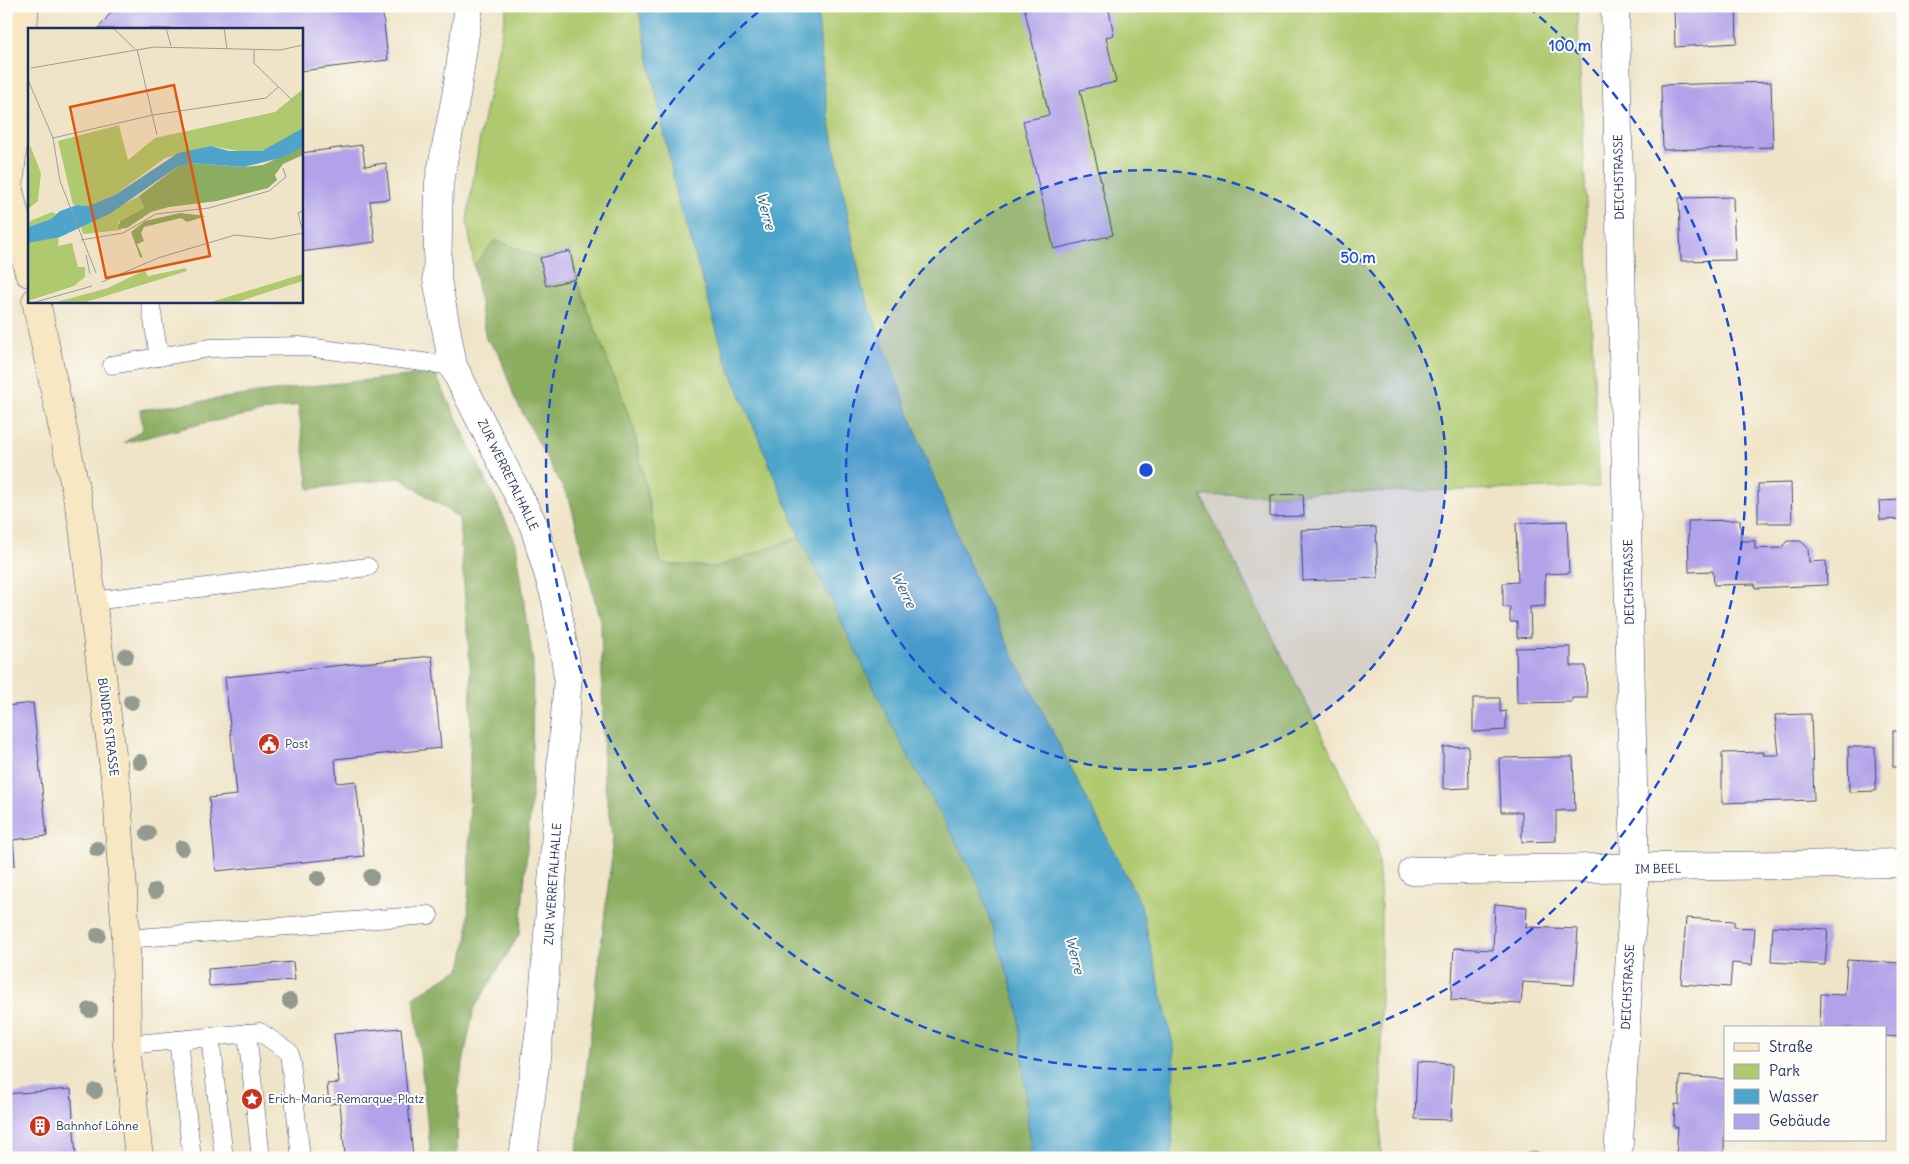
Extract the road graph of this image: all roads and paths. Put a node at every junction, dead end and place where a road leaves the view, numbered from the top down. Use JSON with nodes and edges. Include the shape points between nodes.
{"nodes":[{"id":1,"x":25,"y":6,"type":"edge"},
{"id":2,"x":469,"y":6,"type":"edge"},
{"id":3,"x":1615,"y":6,"type":"edge"},
{"id":4,"x":7,"y":184,"type":"edge"},
{"id":5,"x":28,"y":269,"type":"edge"},
{"id":6,"x":36,"y":302,"type":"edge"},
{"id":7,"x":150,"y":302,"type":"edge"},
{"id":8,"x":159,"y":357,"type":"junction"},
{"id":9,"x":112,"y":365,"type":"dead end"},
{"id":10,"x":453,"y":366,"type":"junction"},
{"id":11,"x":368,"y":567,"type":"dead end"},
{"id":12,"x":93,"y":601,"type":"junction"},
{"id":13,"x":1903,"y":863,"type":"edge"},
{"id":14,"x":1635,"y":869,"type":"junction"},
{"id":15,"x":1413,"y":871,"type":"dead end"},
{"id":16,"x":429,"y":915,"type":"dead end"},
{"id":17,"x":126,"y":939,"type":"junction"},
{"id":18,"x":248,"y":1033,"type":"junction"},
{"id":19,"x":210,"y":1037,"type":"junction"},
{"id":20,"x":178,"y":1040,"type":"junction"},
{"id":21,"x":127,"y":1045,"type":"junction"},
{"id":22,"x":139,"y":1158,"type":"edge"},
{"id":23,"x":192,"y":1158,"type":"edge"},
{"id":24,"x":224,"y":1158,"type":"edge"},
{"id":25,"x":261,"y":1158,"type":"edge"},
{"id":26,"x":301,"y":1158,"type":"edge"},
{"id":27,"x":523,"y":1158,"type":"edge"},
{"id":28,"x":1618,"y":1158,"type":"edge"}],
"edges":[{"from":1,"to":4,"type":"main road"},
{"from":2,"to":10,"type":"street","name":"ZUR WERRETALHALLE","via":[[439,182],[437,279]]},
{"from":3,"to":14,"type":"street","name":"DEICHSTRASSE"},
{"from":4,"to":5,"type":"main road"},
{"from":6,"to":12,"type":"main road","name":"BÜNDER STRASSE","via":[[82,520]]},
{"from":7,"to":8,"type":"lane"},
{"from":8,"to":9,"type":"lane"},
{"from":8,"to":10,"type":"lane","via":[[210,348],[299,346]]},
{"from":10,"to":27,"type":"street","name":"ZUR WERRETALHALLE","via":[[534,526],[556,600],[568,677],[542,1012]]},
{"from":11,"to":12,"type":"lane"},
{"from":12,"to":17,"type":"main road","name":"BÜNDER STRASSE","via":[[117,793]]},
{"from":13,"to":14,"type":"street","name":"IM BEEL"},
{"from":14,"to":15,"type":"street","name":"IM BEEL"},
{"from":14,"to":28,"type":"street","name":"DEICHSTRASSE"},
{"from":16,"to":17,"type":"lane"},
{"from":17,"to":21,"type":"main road","name":"BÜNDER STRASSE"},
{"from":18,"to":19,"type":"lane"},
{"from":18,"to":25,"type":"lane"},
{"from":18,"to":26,"type":"lane","via":[[260,1032],[289,1052]]},
{"from":19,"to":20,"type":"lane"},
{"from":19,"to":24,"type":"lane"},
{"from":20,"to":21,"type":"lane"},
{"from":20,"to":23,"type":"lane"},
{"from":21,"to":22,"type":"main road","name":"BÜNDER STRASSE"}]}
